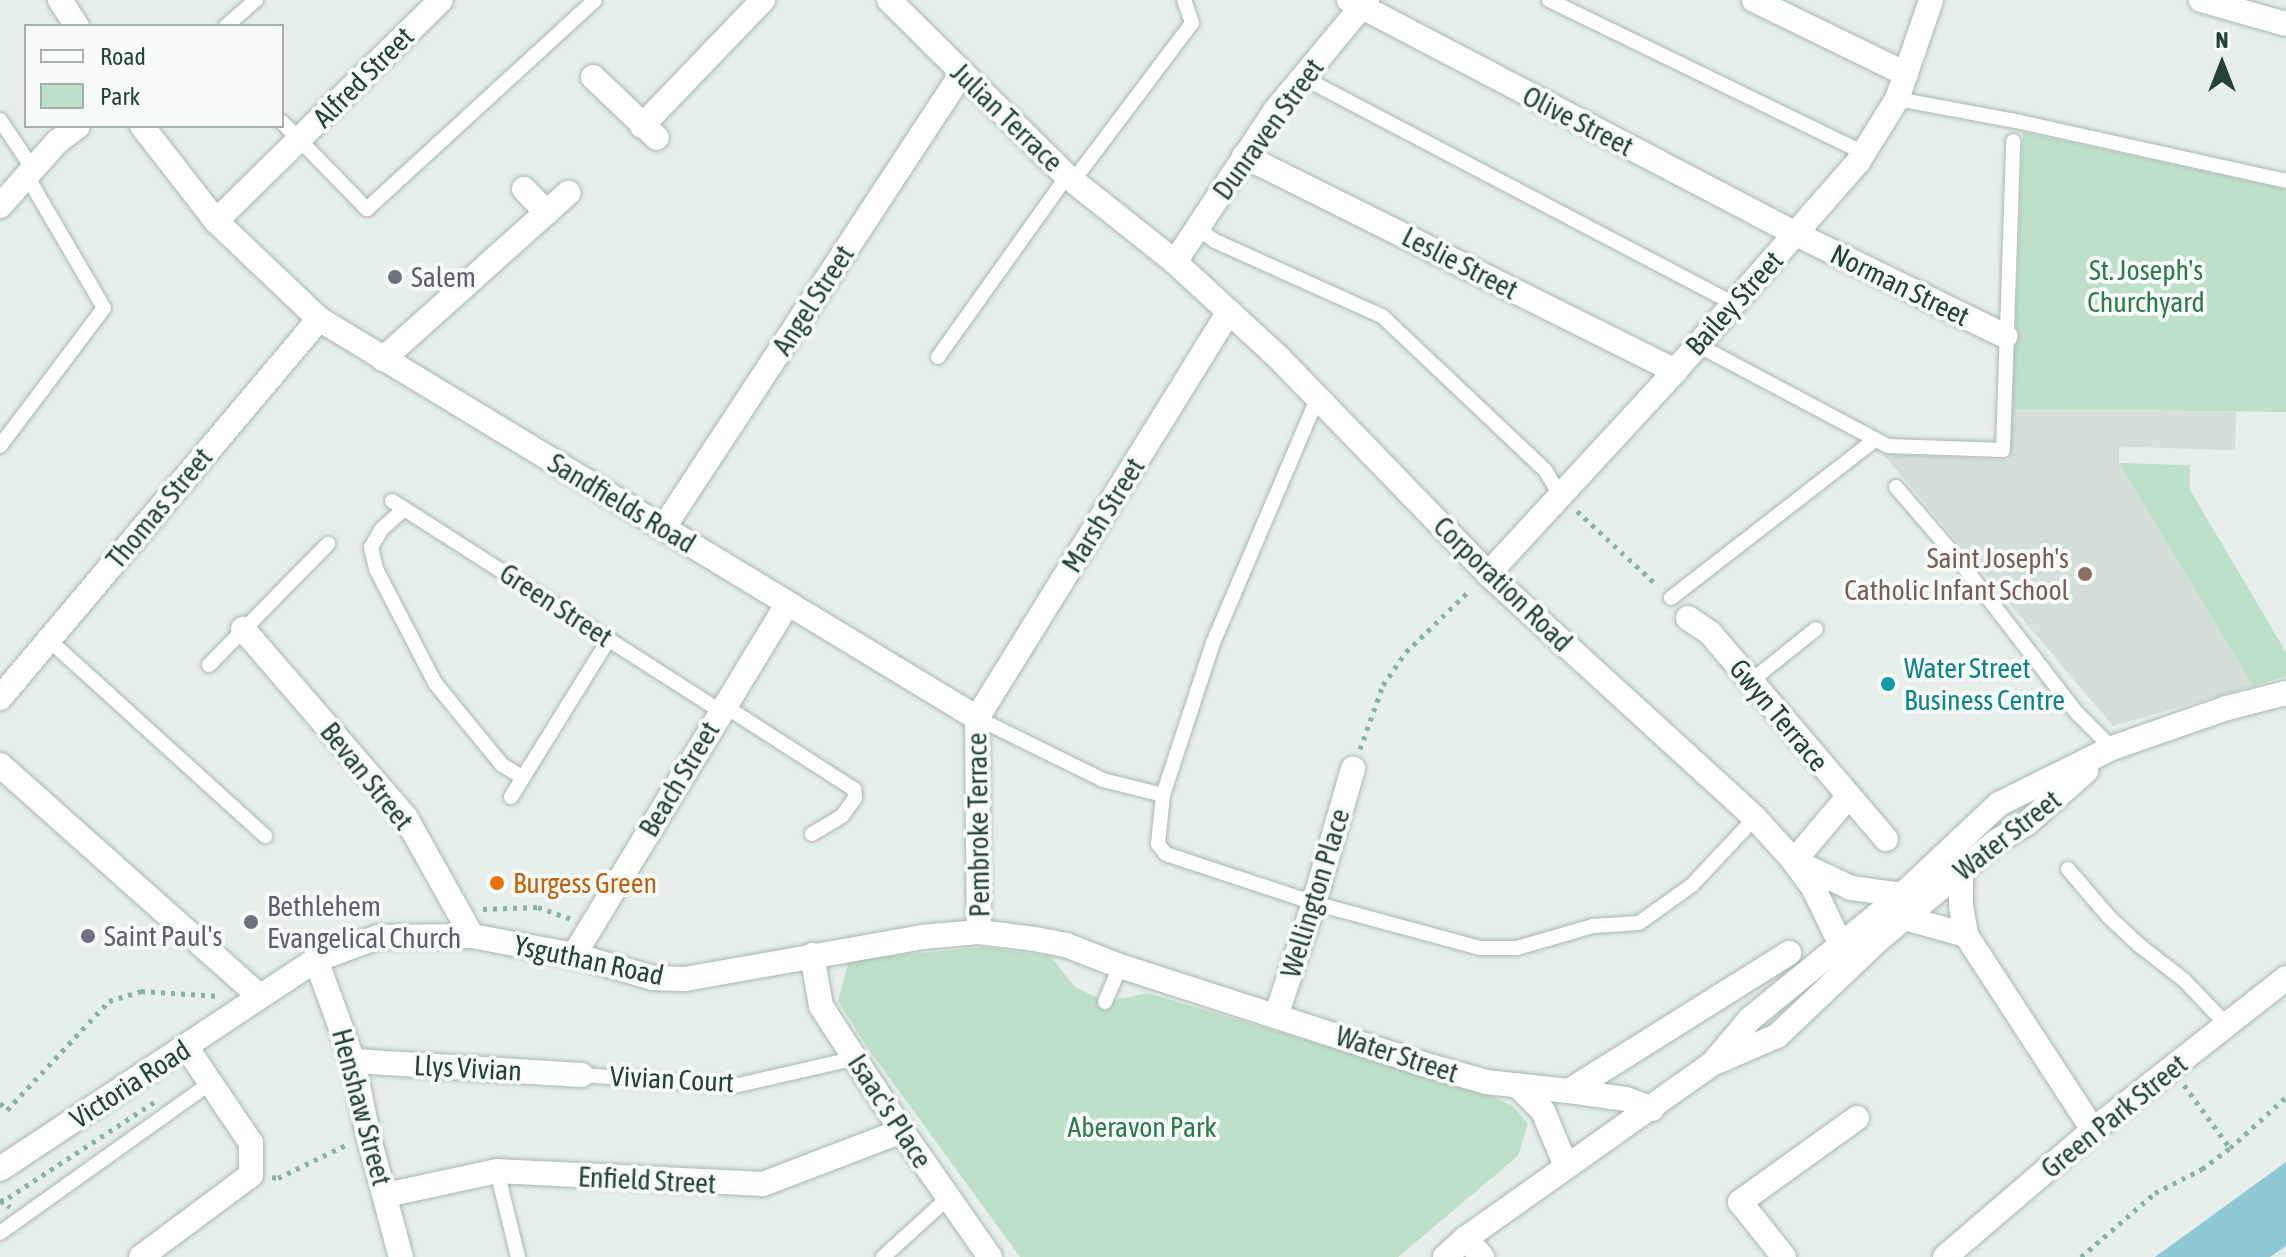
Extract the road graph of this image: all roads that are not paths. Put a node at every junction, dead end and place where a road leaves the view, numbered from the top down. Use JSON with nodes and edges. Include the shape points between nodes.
{"nodes":[{"id":1,"x":60,"y":0,"type":"edge"},
{"id":2,"x":256,"y":0,"type":"edge"},
{"id":3,"x":441,"y":0,"type":"edge"},
{"id":4,"x":595,"y":0,"type":"edge"},
{"id":5,"x":763,"y":0,"type":"edge"},
{"id":6,"x":889,"y":0,"type":"edge"},
{"id":7,"x":1184,"y":0,"type":"edge"},
{"id":8,"x":1549,"y":0,"type":"edge"},
{"id":9,"x":1754,"y":0,"type":"edge"},
{"id":10,"x":1931,"y":0,"type":"edge"},
{"id":11,"x":2201,"y":0,"type":"edge"},
{"id":12,"x":1359,"y":3,"type":"edge"},
{"id":13,"x":76,"y":24,"type":"edge"},
{"id":14,"x":228,"y":24,"type":"edge"},
{"id":15,"x":2286,"y":24,"type":"edge"},
{"id":16,"x":962,"y":73,"type":"junction"},
{"id":17,"x":1906,"y":74,"type":"junction"},
{"id":18,"x":593,"y":77,"type":"dead end"},
{"id":19,"x":1302,"y":77,"type":"junction"},
{"id":20,"x":1897,"y":99,"type":"junction"},
{"id":21,"x":0,"y":120,"type":"edge"},
{"id":22,"x":284,"y":124,"type":"edge"},
{"id":23,"x":75,"y":128,"type":"edge"},
{"id":24,"x":144,"y":128,"type":"edge"},
{"id":25,"x":301,"y":138,"type":"junction"},
{"id":26,"x":2013,"y":141,"type":"dead end"},
{"id":27,"x":1864,"y":153,"type":"junction"},
{"id":28,"x":1244,"y":156,"type":"junction"},
{"id":29,"x":30,"y":172,"type":"junction"},
{"id":30,"x":1070,"y":178,"type":"junction"},
{"id":31,"x":2286,"y":181,"type":"edge"},
{"id":32,"x":524,"y":189,"type":"dead end"},
{"id":33,"x":568,"y":193,"type":"dead end"},
{"id":34,"x":0,"y":206,"type":"edge"},
{"id":35,"x":547,"y":213,"type":"junction"},
{"id":36,"x":216,"y":221,"type":"junction"},
{"id":37,"x":1130,"y":227,"type":"joint"},
{"id":38,"x":1197,"y":228,"type":"junction"},
{"id":39,"x":1796,"y":234,"type":"junction"},
{"id":40,"x":1175,"y":262,"type":"junction"},
{"id":41,"x":1733,"y":303,"type":"junction"},
{"id":42,"x":1229,"y":312,"type":"junction"},
{"id":43,"x":319,"y":319,"type":"junction"},
{"id":44,"x":2005,"y":336,"type":"junction"},
{"id":45,"x":1696,"y":344,"type":"junction"},
{"id":46,"x":938,"y":357,"type":"dead end"},
{"id":47,"x":383,"y":359,"type":"junction"},
{"id":48,"x":1675,"y":371,"type":"junction"},
{"id":49,"x":1317,"y":399,"type":"junction"},
{"id":50,"x":1875,"y":440,"type":"junction"},
{"id":51,"x":0,"y":446,"type":"edge"},
{"id":52,"x":1896,"y":487,"type":"dead end"},
{"id":53,"x":1560,"y":495,"type":"junction"},
{"id":54,"x":664,"y":527,"type":"junction"},
{"id":55,"x":328,"y":544,"type":"dead end"},
{"id":56,"x":1488,"y":574,"type":"junction"},
{"id":57,"x":1671,"y":598,"type":"road end"},
{"id":58,"x":787,"y":604,"type":"junction"},
{"id":59,"x":1688,"y":618,"type":"dead end"},
{"id":60,"x":243,"y":629,"type":"junction"},
{"id":61,"x":1816,"y":629,"type":"dead end"},
{"id":62,"x":609,"y":639,"type":"junction"},
{"id":63,"x":49,"y":640,"type":"junction"},
{"id":64,"x":209,"y":665,"type":"dead end"},
{"id":65,"x":1751,"y":681,"type":"junction"},
{"id":66,"x":2286,"y":693,"type":"edge"},
{"id":67,"x":0,"y":698,"type":"edge"},
{"id":68,"x":722,"y":708,"type":"junction"},
{"id":69,"x":977,"y":718,"type":"junction"},
{"id":70,"x":2112,"y":748,"type":"junction"},
{"id":71,"x":0,"y":765,"type":"edge"},
{"id":72,"x":1353,"y":769,"type":"road end"},
{"id":73,"x":522,"y":777,"type":"junction"},
{"id":74,"x":1163,"y":795,"type":"junction"},
{"id":75,"x":511,"y":797,"type":"dead end"},
{"id":76,"x":1847,"y":798,"type":"junction"},
{"id":77,"x":1755,"y":818,"type":"junction"},
{"id":78,"x":812,"y":834,"type":"dead end"},
{"id":79,"x":265,"y":836,"type":"dead end"},
{"id":80,"x":1886,"y":839,"type":"dead end"},
{"id":81,"x":1794,"y":861,"type":"junction"},
{"id":82,"x":2068,"y":869,"type":"dead end"},
{"id":83,"x":1961,"y":871,"type":"junction"},
{"id":84,"x":1314,"y":903,"type":"junction"},
{"id":85,"x":1903,"y":906,"type":"junction"},
{"id":86,"x":979,"y":932,"type":"junction"},
{"id":87,"x":1966,"y":935,"type":"junction"},
{"id":88,"x":472,"y":936,"type":"junction"},
{"id":89,"x":1878,"y":940,"type":"junction"},
{"id":90,"x":1840,"y":943,"type":"junction"},
{"id":91,"x":1789,"y":953,"type":"dead end"},
{"id":92,"x":574,"y":955,"type":"junction"},
{"id":93,"x":812,"y":955,"type":"junction"},
{"id":94,"x":316,"y":960,"type":"junction"},
{"id":95,"x":1120,"y":966,"type":"junction"},
{"id":96,"x":2286,"y":978,"type":"edge"},
{"id":97,"x":260,"y":997,"type":"junction"},
{"id":98,"x":1105,"y":1002,"type":"dead end"},
{"id":99,"x":1276,"y":1016,"type":"junction"},
{"id":100,"x":2227,"y":1025,"type":"junction"},
{"id":101,"x":187,"y":1048,"type":"junction"},
{"id":102,"x":856,"y":1058,"type":"junction"},
{"id":103,"x":353,"y":1061,"type":"junction"},
{"id":104,"x":1713,"y":1063,"type":"junction"},
{"id":105,"x":582,"y":1075,"type":"joint"},
{"id":106,"x":210,"y":1083,"type":"junction"},
{"id":107,"x":1517,"y":1085,"type":"junction"},
{"id":108,"x":1569,"y":1091,"type":"junction"},
{"id":109,"x":1652,"y":1109,"type":"junction"},
{"id":110,"x":1857,"y":1118,"type":"dead end"},
{"id":111,"x":2093,"y":1130,"type":"junction"},
{"id":112,"x":902,"y":1131,"type":"junction"},
{"id":113,"x":1566,"y":1166,"type":"junction"},
{"id":114,"x":497,"y":1171,"type":"junction"},
{"id":115,"x":7,"y":1176,"type":"edge"},
{"id":116,"x":386,"y":1195,"type":"junction"},
{"id":117,"x":948,"y":1198,"type":"junction"},
{"id":118,"x":0,"y":1233,"type":"edge"},
{"id":119,"x":1466,"y":1238,"type":"junction"},
{"id":120,"x":141,"y":1257,"type":"edge"},
{"id":121,"x":401,"y":1257,"type":"edge"},
{"id":122,"x":518,"y":1257,"type":"edge"},
{"id":123,"x":883,"y":1257,"type":"edge"},
{"id":124,"x":990,"y":1257,"type":"edge"},
{"id":125,"x":1445,"y":1257,"type":"edge"},
{"id":126,"x":1482,"y":1257,"type":"edge"},
{"id":127,"x":1784,"y":1257,"type":"edge"},
{"id":128,"x":1945,"y":1257,"type":"edge"}],
"edges":[{"from":1,"to":13,"type":"street"},
{"from":2,"to":14,"type":"lane"},
{"from":3,"to":25,"type":"street","name":"Alfred Street"},
{"from":4,"to":25,"type":"lane","via":[[367,209]]},
{"from":5,"to":18,"type":"street","via":[[650,132]]},
{"from":6,"to":16,"type":"street","name":"Julian Terrace"},
{"from":7,"to":30,"type":"lane","via":[[1192,23]]},
{"from":8,"to":27,"type":"lane"},
{"from":9,"to":17,"type":"street"},
{"from":10,"to":17,"type":"street","name":"Bailey Street"},
{"from":11,"to":15,"type":"street"},
{"from":12,"to":19,"type":"street","name":"Dunraven Street"},
{"from":12,"to":39,"type":"street","name":"Olive Street"},
{"from":16,"to":30,"type":"street","name":"Julian Terrace"},
{"from":16,"to":54,"type":"street","name":"Angel Street"},
{"from":17,"to":20,"type":"street","name":"Bailey Street"},
{"from":19,"to":28,"type":"street","name":"Dunraven Street"},
{"from":19,"to":41,"type":"lane"},
{"from":20,"to":27,"type":"street","name":"Bailey Street"},
{"from":20,"to":31,"type":"lane"},
{"from":21,"to":29,"type":"lane"},
{"from":22,"to":25,"type":"lane"},
{"from":23,"to":29,"type":"street"},
{"from":24,"to":36,"type":"street","name":"Sandfields Road"},
{"from":25,"to":36,"type":"street","name":"Alfred Street"},
{"from":26,"to":44,"type":"lane"},
{"from":27,"to":39,"type":"street","name":"Bailey Street"},
{"from":28,"to":38,"type":"street","name":"Dunraven Street"},
{"from":28,"to":48,"type":"street","name":"Leslie Street"},
{"from":29,"to":34,"type":"street"},
{"from":29,"to":51,"type":"lane","via":[[104,308]]},
{"from":30,"to":37,"type":"street","name":"Julian Terrace"},
{"from":30,"to":46,"type":"lane"},
{"from":32,"to":35,"type":"street"},
{"from":33,"to":35,"type":"street"},
{"from":35,"to":47,"type":"street"},
{"from":36,"to":43,"type":"street","name":"Sandfields Road"},
{"from":37,"to":40,"type":"street","name":"Corporation Road"},
{"from":38,"to":40,"type":"street","name":"Dunraven Street"},
{"from":38,"to":53,"type":"lane","via":[[1215,241],[1382,316],[1545,470]]},
{"from":39,"to":41,"type":"street","name":"Bailey Street"},
{"from":39,"to":44,"type":"street","name":"Norman Street"},
{"from":40,"to":42,"type":"street","name":"Corporation Road"},
{"from":41,"to":45,"type":"street","name":"Bailey Street"},
{"from":42,"to":49,"type":"street","name":"Corporation Road"},
{"from":42,"to":69,"type":"street","name":"Marsh Street"},
{"from":43,"to":47,"type":"street","name":"Sandfields Road"},
{"from":43,"to":63,"type":"street","name":"Thomas Street"},
{"from":44,"to":50,"type":"lane","via":[[2003,450],[1888,446]]},
{"from":45,"to":48,"type":"street","name":"Bailey Street"},
{"from":45,"to":50,"type":"lane"},
{"from":47,"to":54,"type":"street","name":"Sandfields Road"},
{"from":48,"to":53,"type":"street","name":"Bailey Street"},
{"from":49,"to":56,"type":"street","name":"Corporation Road"},
{"from":49,"to":74,"type":"lane","via":[[1213,643]]},
{"from":50,"to":57,"type":"lane"},
{"from":52,"to":70,"type":"lane","via":[[2077,713]]},
{"from":53,"to":56,"type":"street","name":"Bailey Street"},
{"from":54,"to":58,"type":"street","name":"Sandfields Road"},
{"from":55,"to":60,"type":"lane"},
{"from":56,"to":77,"type":"street","name":"Corporation Road"},
{"from":58,"to":68,"type":"street","name":"Beach Street"},
{"from":58,"to":69,"type":"street","name":"Sandfields Road"},
{"from":59,"to":65,"type":"street","name":"Gwyn Terrace","via":[[1716,627]]},
{"from":60,"to":64,"type":"lane"},
{"from":60,"to":88,"type":"street","name":"Bevan Street","via":[[406,818]]},
{"from":61,"to":65,"type":"lane"},
{"from":62,"to":68,"type":"lane","name":"Green Street"},
{"from":62,"to":73,"type":"lane"},
{"from":62,"to":73,"type":"lane","name":"Green Street","via":[[398,505],[381,530],[371,547],[376,569],[435,683],[502,765]]},
{"from":63,"to":67,"type":"street","name":"Thomas Street"},
{"from":63,"to":79,"type":"lane"},
{"from":65,"to":76,"type":"street","name":"Gwyn Terrace"},
{"from":66,"to":70,"type":"street","name":"Water Street"},
{"from":68,"to":78,"type":"lane","name":"Green Street","via":[[854,789],[855,798],[842,816]]},
{"from":68,"to":92,"type":"street","name":"Beach Street"},
{"from":69,"to":74,"type":"lane","via":[[1103,780]]},
{"from":69,"to":86,"type":"street","name":"Pembroke Terrace"},
{"from":70,"to":83,"type":"street","name":"Water Street","via":[[2027,823]]},
{"from":70,"to":85,"type":"street","name":"Water Street","via":[[1999,804]]},
{"from":71,"to":97,"type":"street"},
{"from":72,"to":84,"type":"street","name":"Wellington Place"},
{"from":73,"to":75,"type":"lane"},
{"from":74,"to":84,"type":"lane","via":[[1158,844],[1166,854]]},
{"from":76,"to":80,"type":"street","name":"Gwyn Terrace"},
{"from":76,"to":81,"type":"street","name":"Gwyn Terrace"},
{"from":77,"to":81,"type":"street","name":"Corporation Road"},
{"from":77,"to":84,"type":"lane","via":[[1692,885],[1639,923],[1593,926],[1517,948],[1480,948]]},
{"from":81,"to":85,"type":"street","name":"Corporation Road"},
{"from":81,"to":90,"type":"street"},
{"from":82,"to":100,"type":"lane","via":[[2119,926],[2184,980]]},
{"from":83,"to":85,"type":"street","name":"Water Street"},
{"from":83,"to":87,"type":"street"},
{"from":84,"to":99,"type":"street","name":"Wellington Place"},
{"from":85,"to":87,"type":"street","name":"Corporation Road"},
{"from":85,"to":89,"type":"street","name":"Water Street"},
{"from":85,"to":90,"type":"street","name":"Water Street"},
{"from":86,"to":93,"type":"street","name":"Ysguthan Road"},
{"from":86,"to":95,"type":"street","name":"Water Street","via":[[1066,945]]},
{"from":87,"to":111,"type":"street"},
{"from":88,"to":92,"type":"street","name":"Ysguthan Road"},
{"from":88,"to":94,"type":"street","name":"Ysguthan Road","via":[[378,937]]},
{"from":89,"to":90,"type":"street"},
{"from":89,"to":104,"type":"street","name":"Water Street","via":[[1777,1036]]},
{"from":90,"to":104,"type":"street","name":"Water Street","via":[[1750,1019]]},
{"from":91,"to":108,"type":"street"},
{"from":92,"to":93,"type":"street","name":"Ysguthan Road","via":[[653,978],[685,979]]},
{"from":93,"to":102,"type":"street","name":"Isaac's Place","via":[[821,1006]]},
{"from":94,"to":97,"type":"street","name":"Ysguthan Road"},
{"from":94,"to":103,"type":"street","name":"Henshaw Street"},
{"from":95,"to":98,"type":"lane"},
{"from":95,"to":99,"type":"street","name":"Water Street"},
{"from":96,"to":100,"type":"street","name":"Green Park Street"},
{"from":97,"to":101,"type":"street","name":"Victoria Road"},
{"from":99,"to":107,"type":"street","name":"Water Street","via":[[1435,1068]]},
{"from":100,"to":111,"type":"street","name":"Green Park Street"},
{"from":101,"to":106,"type":"street"},
{"from":101,"to":115,"type":"street","name":"Victoria Road"},
{"from":102,"to":105,"type":"lane","name":"Vivian Court","via":[[734,1086]]},
{"from":102,"to":112,"type":"street","name":"Isaac's Place"},
{"from":103,"to":105,"type":"street","name":"Llys Vivian"},
{"from":103,"to":116,"type":"street","name":"Henshaw Street"},
{"from":104,"to":109,"type":"street","name":"Water Street"},
{"from":106,"to":118,"type":"lane"},
{"from":106,"to":120,"type":"street","via":[[251,1143],[251,1175]]},
{"from":107,"to":108,"type":"street","name":"Water Street"},
{"from":107,"to":113,"type":"street","via":[[1543,1111]]},
{"from":108,"to":109,"type":"street","name":"Water Street","via":[[1626,1099]]},
{"from":109,"to":113,"type":"street","name":"Water Street"},
{"from":110,"to":127,"type":"street","via":[[1740,1202]]},
{"from":111,"to":128,"type":"street","name":"Green Park Street"},
{"from":112,"to":114,"type":"street","name":"Enfield Street","via":[[763,1184]]},
{"from":112,"to":117,"type":"street","name":"Isaac's Place"},
{"from":113,"to":119,"type":"street","name":"Water Street"},
{"from":114,"to":116,"type":"street","name":"Enfield Street"},
{"from":114,"to":122,"type":"lane"},
{"from":116,"to":121,"type":"street","name":"Henshaw Street"},
{"from":117,"to":123,"type":"lane"},
{"from":117,"to":124,"type":"street","name":"Isaac's Place"},
{"from":119,"to":125,"type":"street","name":"Water Street"},
{"from":119,"to":126,"type":"street"}]}
